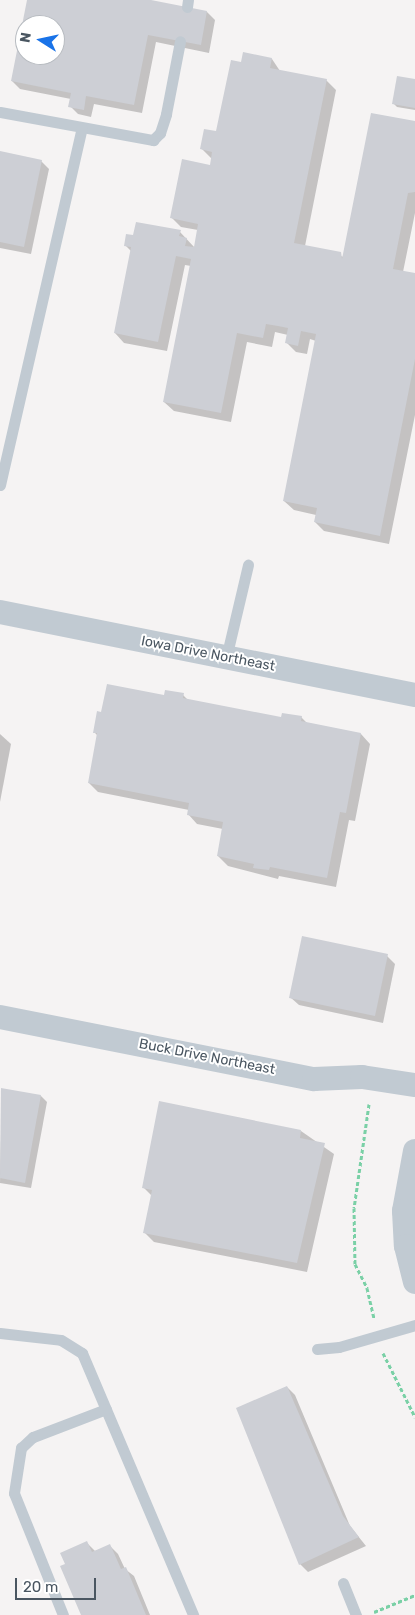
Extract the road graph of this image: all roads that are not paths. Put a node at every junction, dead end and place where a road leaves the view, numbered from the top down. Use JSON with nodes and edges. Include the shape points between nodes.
{"nodes":[{"id":1,"x":180,"y":41,"type":"dead end"},
{"id":2,"x":0,"y":112,"type":"edge"},
{"id":3,"x":82,"y":128,"type":"junction"},
{"id":4,"x":0,"y":485,"type":"edge"},
{"id":5,"x":248,"y":565,"type":"dead end"},
{"id":6,"x":0,"y":612,"type":"edge"},
{"id":7,"x":226,"y":658,"type":"junction"},
{"id":8,"x":415,"y":695,"type":"edge"},
{"id":9,"x":0,"y":1017,"type":"edge"},
{"id":10,"x":415,"y":1085,"type":"edge"},
{"id":11,"x":415,"y":1151,"type":"edge"},
{"id":12,"x":409,"y":1209,"type":"edge"},
{"id":13,"x":415,"y":1282,"type":"edge"},
{"id":14,"x":415,"y":1325,"type":"edge"},
{"id":15,"x":0,"y":1332,"type":"edge"},
{"id":16,"x":317,"y":1349,"type":"dead end"},
{"id":17,"x":106,"y":1409,"type":"junction"},
{"id":18,"x":343,"y":1583,"type":"dead end"},
{"id":19,"x":63,"y":1615,"type":"edge"},
{"id":20,"x":193,"y":1615,"type":"edge"},
{"id":21,"x":356,"y":1615,"type":"edge"}],
"edges":[{"from":1,"to":3,"type":"lane","via":[[166,114],[160,133],[153,140]]},
{"from":2,"to":3,"type":"lane"},
{"from":3,"to":4,"type":"lane"},
{"from":5,"to":7,"type":"lane"},
{"from":6,"to":7,"type":"street","name":"Iowa Drive Northeast"},
{"from":7,"to":8,"type":"street","name":"Iowa Drive Northeast"},
{"from":9,"to":10,"type":"street","name":"Buck Drive Northeast","via":[[314,1078],[373,1079]]},
{"from":11,"to":12,"type":"street"},
{"from":12,"to":13,"type":"street","via":[[406,1246]]},
{"from":14,"to":16,"type":"lane"},
{"from":15,"to":17,"type":"lane","via":[[61,1340],[75,1347],[82,1353]]},
{"from":17,"to":19,"type":"lane","via":[[33,1437],[21,1448],[19,1455],[14,1492]]},
{"from":17,"to":20,"type":"lane"},
{"from":18,"to":21,"type":"lane"}]}
